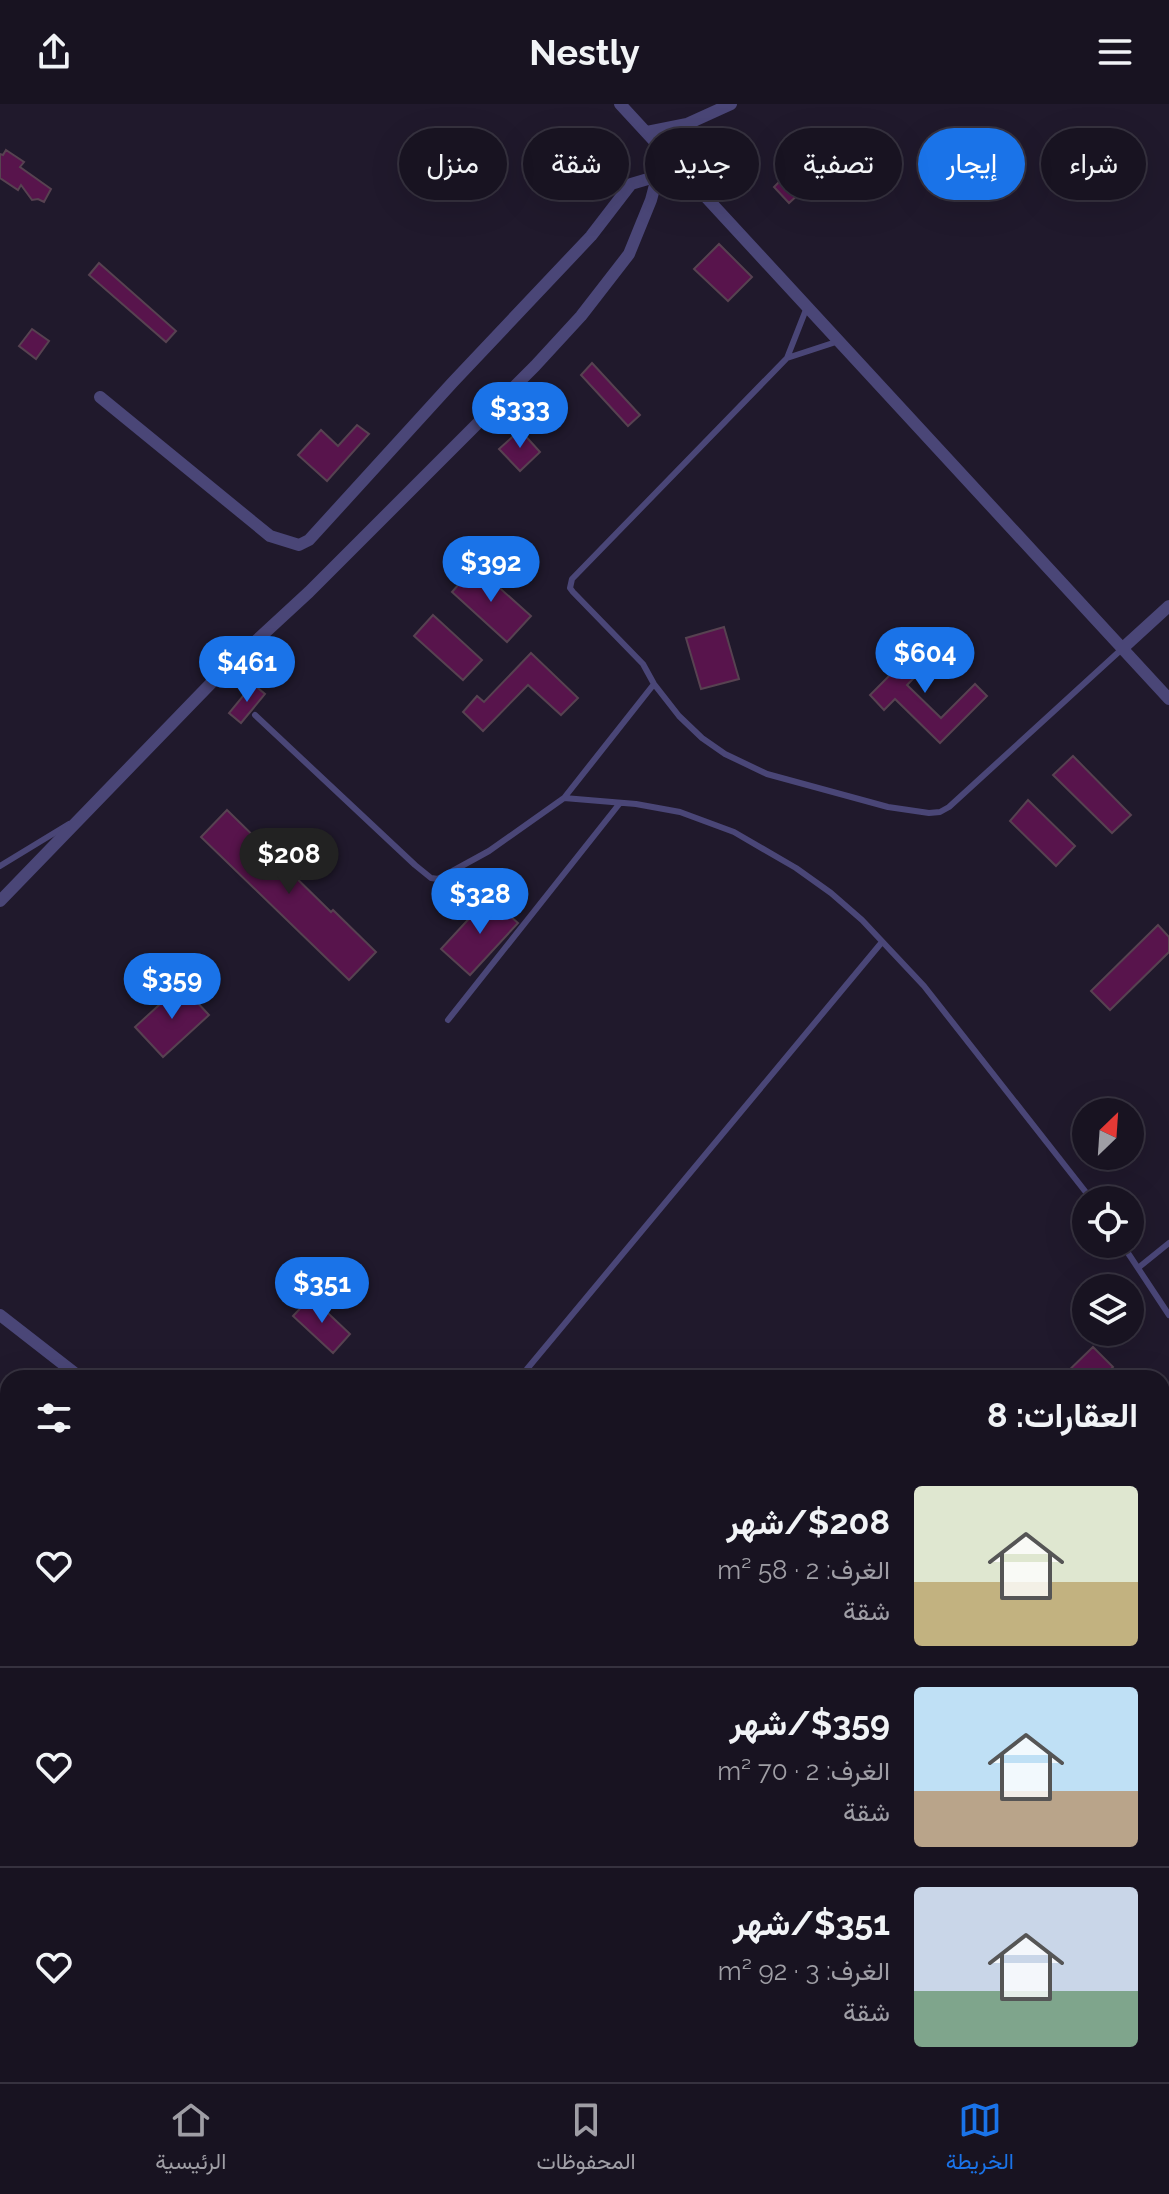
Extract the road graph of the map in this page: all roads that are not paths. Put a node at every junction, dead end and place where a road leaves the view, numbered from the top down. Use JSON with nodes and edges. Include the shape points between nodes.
{"nodes":[{"id":1,"x":620,"y":104,"type":"edge"},
{"id":2,"x":731,"y":104,"type":"edge"},
{"id":3,"x":667,"y":128,"type":"edge"},
{"id":4,"x":645,"y":130,"type":"edge"},
{"id":5,"x":645,"y":180,"type":"edge"},
{"id":6,"x":649,"y":200,"type":"edge"},
{"id":7,"x":709,"y":200,"type":"edge"},
{"id":8,"x":807,"y":307,"type":"junction"},
{"id":9,"x":839,"y":341,"type":"junction"},
{"id":10,"x":787,"y":358,"type":"junction"},
{"id":11,"x":100,"y":397,"type":"dead end"},
{"id":12,"x":1169,"y":606,"type":"edge"},
{"id":13,"x":1124,"y":647,"type":"junction"},
{"id":14,"x":654,"y":684,"type":"junction"},
{"id":15,"x":1169,"y":699,"type":"edge"},
{"id":16,"x":255,"y":715,"type":"dead end"},
{"id":17,"x":564,"y":798,"type":"junction"},
{"id":18,"x":620,"y":803,"type":"junction"},
{"id":19,"x":76,"y":821,"type":"junction"},
{"id":20,"x":0,"y":866,"type":"edge"},
{"id":21,"x":0,"y":901,"type":"edge"},
{"id":22,"x":882,"y":942,"type":"junction"},
{"id":23,"x":448,"y":1020,"type":"dead end"},
{"id":24,"x":1081,"y":1186,"type":"edge"},
{"id":25,"x":1169,"y":1243,"type":"edge"},
{"id":26,"x":1131,"y":1258,"type":"edge"},
{"id":27,"x":1138,"y":1268,"type":"junction"},
{"id":28,"x":0,"y":1315,"type":"edge"},
{"id":29,"x":1169,"y":1315,"type":"edge"},
{"id":30,"x":71,"y":1370,"type":"edge"},
{"id":31,"x":527,"y":1370,"type":"edge"}],
"edges":[{"from":1,"to":4,"type":"street"},
{"from":2,"to":3,"type":"street"},
{"from":5,"to":11,"type":"street","via":[[631,184],[591,236],[299,545],[270,536]]},
{"from":6,"to":19,"type":"street","via":[[629,254],[535,366]]},
{"from":7,"to":8,"type":"street"},
{"from":8,"to":9,"type":"street"},
{"from":8,"to":10,"type":"lane"},
{"from":9,"to":10,"type":"lane"},
{"from":9,"to":13,"type":"street"},
{"from":10,"to":14,"type":"lane","via":[[572,579],[573,592],[643,664]]},
{"from":12,"to":13,"type":"street"},
{"from":13,"to":14,"type":"lane","via":[[940,812],[888,807],[767,774],[702,738]]},
{"from":13,"to":15,"type":"street"},
{"from":14,"to":17,"type":"lane"},
{"from":16,"to":17,"type":"lane","via":[[431,878],[456,871]]},
{"from":17,"to":18,"type":"lane"},
{"from":18,"to":22,"type":"lane","via":[[680,812],[734,832],[831,893]]},
{"from":18,"to":23,"type":"lane"},
{"from":19,"to":20,"type":"lane"},
{"from":19,"to":21,"type":"street"},
{"from":22,"to":24,"type":"lane","via":[[924,986]]},
{"from":22,"to":31,"type":"lane"},
{"from":25,"to":27,"type":"lane"},
{"from":26,"to":27,"type":"lane"},
{"from":27,"to":29,"type":"lane"},
{"from":28,"to":30,"type":"street"}]}
